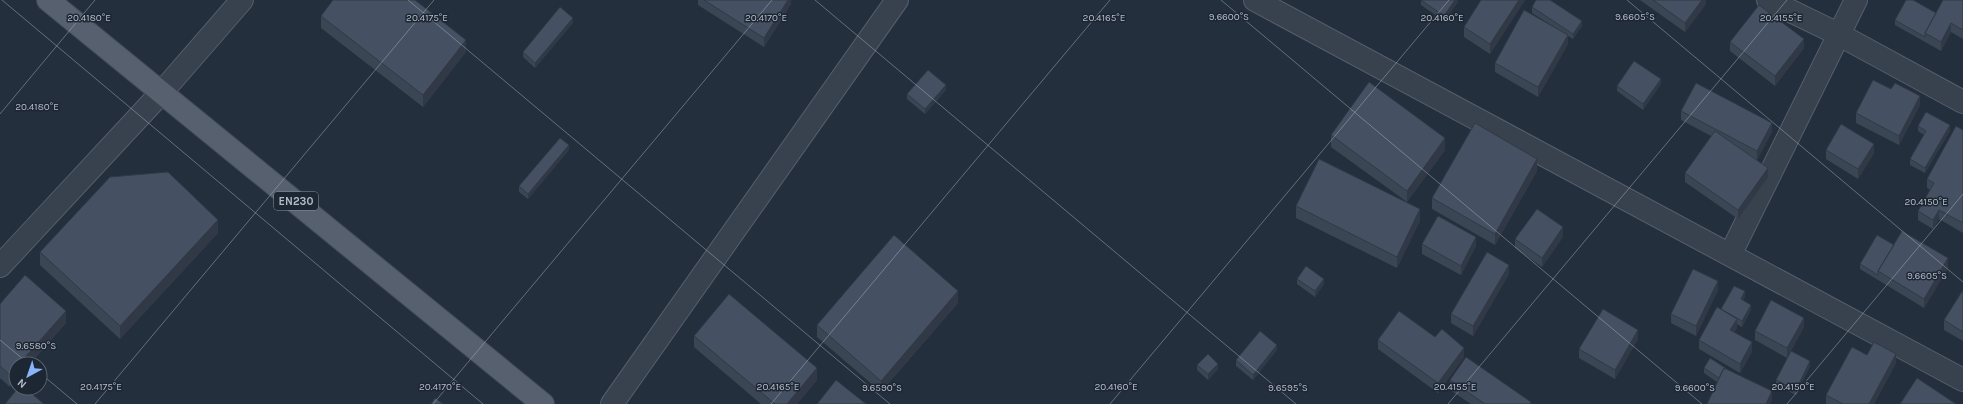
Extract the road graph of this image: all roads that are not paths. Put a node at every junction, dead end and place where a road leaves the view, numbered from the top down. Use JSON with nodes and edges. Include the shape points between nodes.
{"nodes":[{"id":1,"x":48,"y":0,"type":"edge"},
{"id":2,"x":242,"y":0,"type":"edge"},
{"id":3,"x":897,"y":0,"type":"edge"},
{"id":4,"x":1255,"y":0,"type":"edge"},
{"id":5,"x":1768,"y":0,"type":"edge"},
{"id":6,"x":1856,"y":0,"type":"edge"},
{"id":7,"x":1838,"y":34,"type":"junction"},
{"id":8,"x":162,"y":92,"type":"junction"},
{"id":9,"x":1963,"y":102,"type":"edge"},
{"id":10,"x":1730,"y":255,"type":"junction"},
{"id":11,"x":0,"y":266,"type":"edge"},
{"id":12,"x":1963,"y":380,"type":"edge"},
{"id":13,"x":543,"y":404,"type":"edge"},
{"id":14,"x":612,"y":404,"type":"edge"}],
"edges":[{"from":1,"to":8,"type":"main road","number":"EN230"},
{"from":2,"to":8,"type":"street"},
{"from":3,"to":14,"type":"street"},
{"from":4,"to":10,"type":"street"},
{"from":5,"to":7,"type":"street"},
{"from":6,"to":7,"type":"street"},
{"from":7,"to":9,"type":"street"},
{"from":7,"to":10,"type":"street"},
{"from":8,"to":11,"type":"street"},
{"from":8,"to":13,"type":"main road","number":"EN230"},
{"from":10,"to":12,"type":"street"}]}
